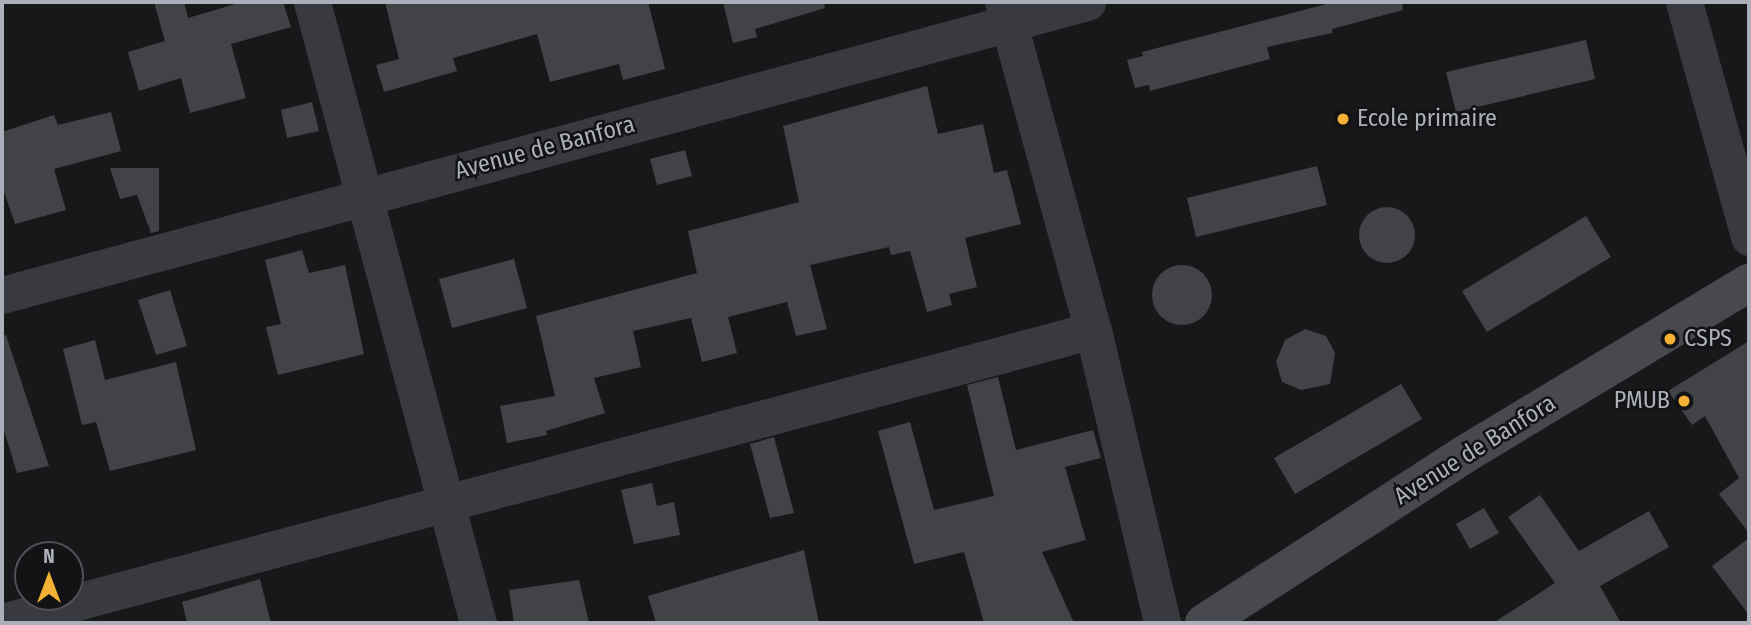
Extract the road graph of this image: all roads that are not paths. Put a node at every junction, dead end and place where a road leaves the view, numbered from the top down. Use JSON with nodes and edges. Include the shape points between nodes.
{"nodes":[{"id":1,"x":312,"y":2,"type":"edge"},
{"id":2,"x":1087,"y":2,"type":"edge"},
{"id":3,"x":1684,"y":2,"type":"edge"},
{"id":4,"x":1006,"y":12,"type":"edge"},
{"id":5,"x":365,"y":197,"type":"junction"},
{"id":6,"x":1749,"y":237,"type":"edge"},
{"id":7,"x":1749,"y":283,"type":"edge"},
{"id":8,"x":2,"y":295,"type":"edge"},
{"id":9,"x":1093,"y":330,"type":"junction"},
{"id":10,"x":446,"y":503,"type":"junction"},
{"id":11,"x":2,"y":622,"type":"edge"},
{"id":12,"x":478,"y":623,"type":"edge"},
{"id":13,"x":1162,"y":623,"type":"edge"},
{"id":14,"x":1204,"y":623,"type":"edge"}],
"edges":[{"from":1,"to":5,"type":"street"},
{"from":2,"to":4,"type":"street","name":"Avenue de Banfora"},
{"from":3,"to":6,"type":"street"},
{"from":4,"to":5,"type":"street","name":"Avenue de Banfora"},
{"from":4,"to":9,"type":"street"},
{"from":5,"to":8,"type":"street","name":"Avenue de Banfora"},
{"from":5,"to":10,"type":"street"},
{"from":7,"to":14,"type":"main road","name":"Avenue de Banfora","via":[[1465,454]]},
{"from":9,"to":10,"type":"street"},
{"from":9,"to":13,"type":"street"},
{"from":10,"to":11,"type":"street"},
{"from":10,"to":12,"type":"street"}]}
